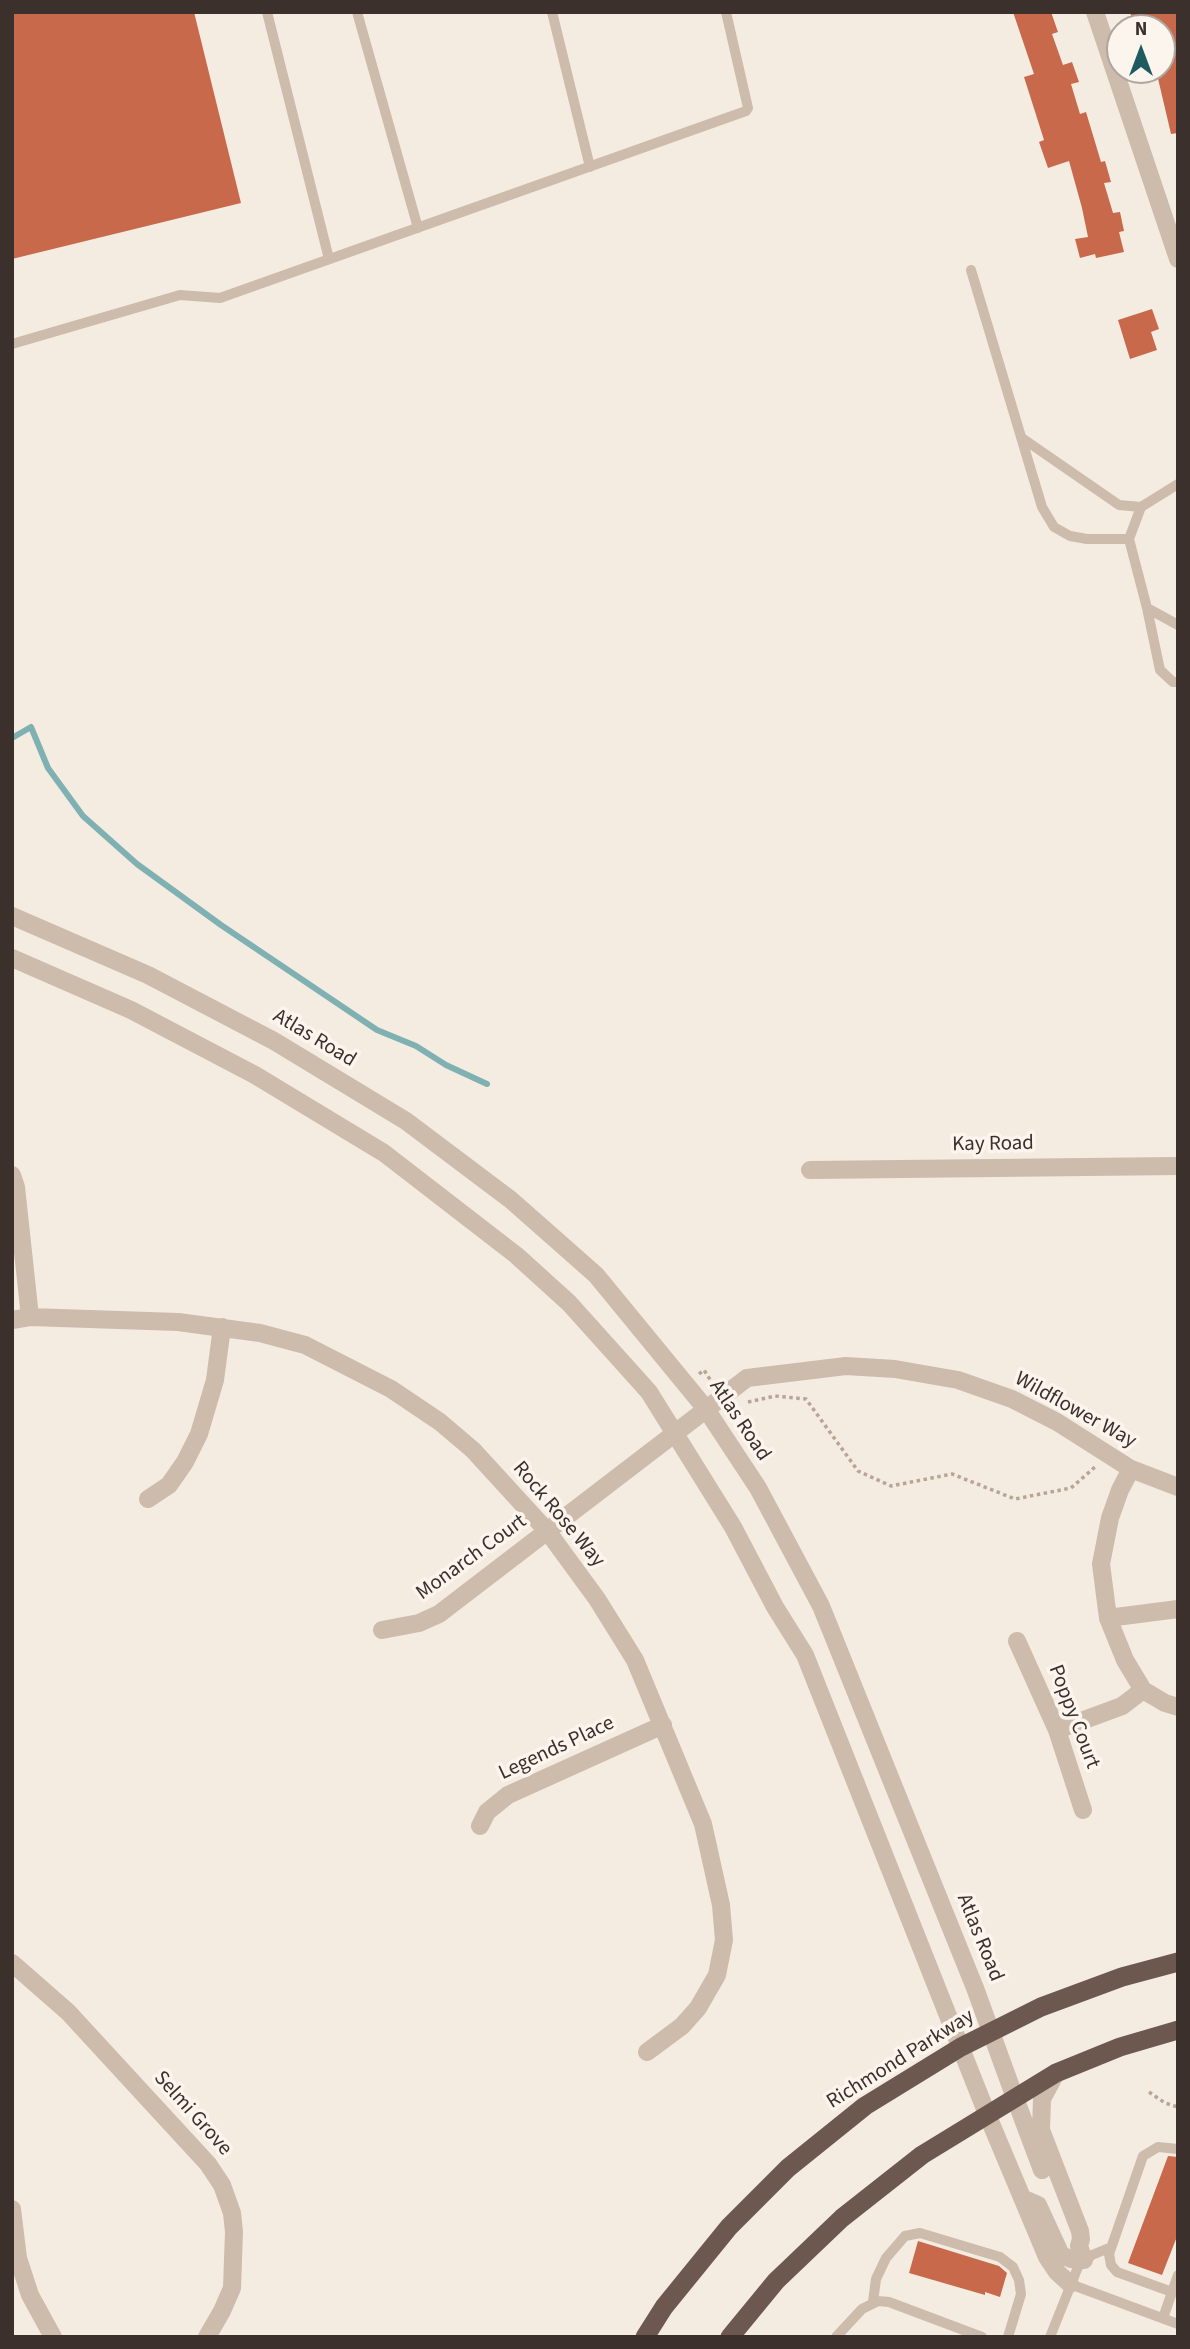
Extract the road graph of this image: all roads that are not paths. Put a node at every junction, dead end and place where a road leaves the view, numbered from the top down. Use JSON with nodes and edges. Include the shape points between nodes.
{"nodes":[{"id":1,"x":267,"y":12,"type":"edge"},
{"id":2,"x":357,"y":12,"type":"edge"},
{"id":3,"x":552,"y":12,"type":"edge"},
{"id":4,"x":726,"y":12,"type":"edge"},
{"id":5,"x":1095,"y":12,"type":"edge"},
{"id":6,"x":590,"y":167,"type":"junction"},
{"id":7,"x":418,"y":228,"type":"junction"},
{"id":8,"x":329,"y":259,"type":"junction"},
{"id":9,"x":1178,"y":259,"type":"edge"},
{"id":10,"x":971,"y":270,"type":"dead end"},
{"id":11,"x":12,"y":344,"type":"edge"},
{"id":12,"x":1022,"y":438,"type":"junction"},
{"id":13,"x":1178,"y":484,"type":"edge"},
{"id":14,"x":1141,"y":507,"type":"junction"},
{"id":15,"x":1129,"y":539,"type":"junction"},
{"id":16,"x":1147,"y":608,"type":"junction"},
{"id":17,"x":1178,"y":625,"type":"edge"},
{"id":18,"x":1178,"y":682,"type":"edge"},
{"id":19,"x":12,"y":916,"type":"edge"},
{"id":20,"x":12,"y":958,"type":"edge"},
{"id":21,"x":1178,"y":1166,"type":"edge"},
{"id":22,"x":810,"y":1170,"type":"dead end"},
{"id":23,"x":12,"y":1175,"type":"edge"},
{"id":24,"x":21,"y":1318,"type":"edge"},
{"id":25,"x":222,"y":1326,"type":"junction"},
{"id":26,"x":706,"y":1409,"type":"junction"},
{"id":27,"x":674,"y":1432,"type":"junction"},
{"id":28,"x":1131,"y":1469,"type":"junction"},
{"id":29,"x":1178,"y":1487,"type":"edge"},
{"id":30,"x":148,"y":1499,"type":"dead end"},
{"id":31,"x":548,"y":1532,"type":"junction"},
{"id":32,"x":1178,"y":1609,"type":"edge"},
{"id":33,"x":1108,"y":1618,"type":"junction"},
{"id":34,"x":382,"y":1630,"type":"dead end"},
{"id":35,"x":1017,"y":1641,"type":"dead end"},
{"id":36,"x":1143,"y":1690,"type":"junction"},
{"id":37,"x":1178,"y":1707,"type":"edge"},
{"id":38,"x":663,"y":1725,"type":"junction"},
{"id":39,"x":1057,"y":1730,"type":"junction"},
{"id":40,"x":1083,"y":1810,"type":"dead end"},
{"id":41,"x":480,"y":1826,"type":"dead end"},
{"id":42,"x":1178,"y":1962,"type":"edge"},
{"id":43,"x":12,"y":1963,"type":"edge"},
{"id":44,"x":1178,"y":2030,"type":"edge"},
{"id":45,"x":991,"y":2031,"type":"junction"},
{"id":46,"x":961,"y":2047,"type":"junction"},
{"id":47,"x":647,"y":2052,"type":"dead end"},
{"id":48,"x":1056,"y":2073,"type":"junction"},
{"id":49,"x":1015,"y":2098,"type":"junction"},
{"id":50,"x":987,"y":2114,"type":"junction"},
{"id":51,"x":1178,"y":2149,"type":"edge"},
{"id":52,"x":1023,"y":2198,"type":"junction"},
{"id":53,"x":12,"y":2209,"type":"edge"},
{"id":54,"x":1109,"y":2248,"type":"junction"},
{"id":55,"x":1082,"y":2253,"type":"junction"},
{"id":56,"x":1178,"y":2275,"type":"edge"},
{"id":57,"x":1070,"y":2284,"type":"junction"},
{"id":58,"x":1172,"y":2292,"type":"junction"},
{"id":59,"x":873,"y":2302,"type":"junction"},
{"id":60,"x":1163,"y":2318,"type":"junction"},
{"id":61,"x":1178,"y":2323,"type":"edge"},
{"id":62,"x":53,"y":2337,"type":"edge"},
{"id":63,"x":207,"y":2337,"type":"edge"},
{"id":64,"x":645,"y":2337,"type":"edge"},
{"id":65,"x":730,"y":2337,"type":"edge"},
{"id":66,"x":836,"y":2337,"type":"edge"},
{"id":67,"x":982,"y":2337,"type":"edge"},
{"id":68,"x":1007,"y":2337,"type":"edge"},
{"id":69,"x":1050,"y":2337,"type":"edge"}],
"edges":[{"from":1,"to":8,"type":"lane"},
{"from":2,"to":7,"type":"lane"},
{"from":3,"to":6,"type":"lane"},
{"from":4,"to":6,"type":"lane","via":[[746,111]]},
{"from":5,"to":9,"type":"street"},
{"from":6,"to":7,"type":"lane"},
{"from":7,"to":8,"type":"lane"},
{"from":8,"to":11,"type":"lane","via":[[220,298],[180,295]]},
{"from":10,"to":12,"type":"lane"},
{"from":12,"to":14,"type":"lane","via":[[1119,505]]},
{"from":12,"to":15,"type":"lane","via":[[1042,507],[1054,527],[1087,539]]},
{"from":13,"to":14,"type":"lane"},
{"from":14,"to":15,"type":"lane"},
{"from":15,"to":16,"type":"lane"},
{"from":16,"to":17,"type":"lane"},
{"from":16,"to":18,"type":"lane","via":[[1160,670]]},
{"from":19,"to":26,"type":"street","name":"Atlas Road","via":[[148,975],[275,1041],[406,1121],[511,1200],[596,1275]]},
{"from":20,"to":27,"type":"street","via":[[165,1027],[384,1153],[486,1230],[569,1303],[649,1392]]},
{"from":21,"to":22,"type":"street","name":"Kay Road"},
{"from":23,"to":24,"type":"street"},
{"from":24,"to":25,"type":"street","name":"Rock Rose Way"},
{"from":25,"to":30,"type":"street","via":[[215,1380],[199,1434],[169,1485]]},
{"from":25,"to":31,"type":"street","name":"Rock Rose Way","via":[[304,1345],[391,1389],[473,1450]]},
{"from":26,"to":27,"type":"street","name":"Wildflower Way"},
{"from":26,"to":28,"type":"street","name":"Wildflower Way","via":[[747,1378],[846,1366],[895,1369],[958,1380],[1012,1399]]},
{"from":26,"to":45,"type":"street","name":"Atlas Road","via":[[758,1488],[824,1614]]},
{"from":27,"to":31,"type":"street","name":"Monarch Court"},
{"from":27,"to":46,"type":"street","via":[[805,1655]]},
{"from":28,"to":29,"type":"street","name":"Wildflower Way"},
{"from":28,"to":33,"type":"street","via":[[1110,1518],[1101,1564]]},
{"from":31,"to":34,"type":"street","name":"Monarch Court","via":[[439,1614]]},
{"from":31,"to":38,"type":"street","name":"Rock Rose Way","via":[[635,1660]]},
{"from":32,"to":33,"type":"street"},
{"from":33,"to":36,"type":"street"},
{"from":35,"to":39,"type":"street","name":"Poppy Court"},
{"from":36,"to":37,"type":"street"},
{"from":36,"to":39,"type":"street","via":[[1122,1706]]},
{"from":38,"to":41,"type":"street","name":"Legends Place","via":[[508,1795],[487,1812]]},
{"from":38,"to":47,"type":"street","name":"Rock Rose Way","via":[[703,1824],[724,1940],[717,1975],[698,2008]]},
{"from":39,"to":40,"type":"street","name":"Poppy Court"},
{"from":42,"to":45,"type":"highway","name":"Richmond Parkway","via":[[1083,1991]]},
{"from":43,"to":63,"type":"street","name":"Selmi Grove","via":[[68,2012],[208,2164],[222,2185],[234,2232],[232,2288]]},
{"from":44,"to":48,"type":"highway"},
{"from":45,"to":46,"type":"highway","name":"Richmond Parkway"},
{"from":45,"to":49,"type":"street","name":"Atlas Road"},
{"from":46,"to":50,"type":"street"},
{"from":46,"to":64,"type":"highway","name":"Richmond Parkway","via":[[880,2095],[772,2182],[729,2227]]},
{"from":48,"to":49,"type":"highway"},
{"from":48,"to":55,"type":"street","via":[[1042,2099],[1041,2130],[1080,2231]]},
{"from":49,"to":50,"type":"highway"},
{"from":49,"to":55,"type":"street","name":"Atlas Road","via":[[1070,2239]]},
{"from":50,"to":52,"type":"street"},
{"from":50,"to":65,"type":"highway","via":[[922,2155],[842,2218],[776,2281]]},
{"from":51,"to":54,"type":"lane","via":[[1158,2147],[1143,2156]]},
{"from":52,"to":55,"type":"street","via":[[1038,2206],[1062,2255],[1071,2259]]},
{"from":52,"to":57,"type":"street","via":[[1051,2265]]},
{"from":53,"to":62,"type":"street","via":[[18,2258],[30,2295]]},
{"from":54,"to":55,"type":"lane"},
{"from":54,"to":58,"type":"lane","via":[[1113,2270]]},
{"from":55,"to":57,"type":"lane"},
{"from":56,"to":58,"type":"lane"},
{"from":57,"to":60,"type":"lane"},
{"from":57,"to":69,"type":"lane"},
{"from":58,"to":60,"type":"lane"},
{"from":59,"to":66,"type":"lane"},
{"from":59,"to":67,"type":"lane","via":[[889,2302]]},
{"from":59,"to":68,"type":"lane","via":[[876,2279],[886,2258],[905,2236],[920,2233],[1000,2257],[1013,2267],[1021,2294]]},
{"from":60,"to":61,"type":"lane"}]}
